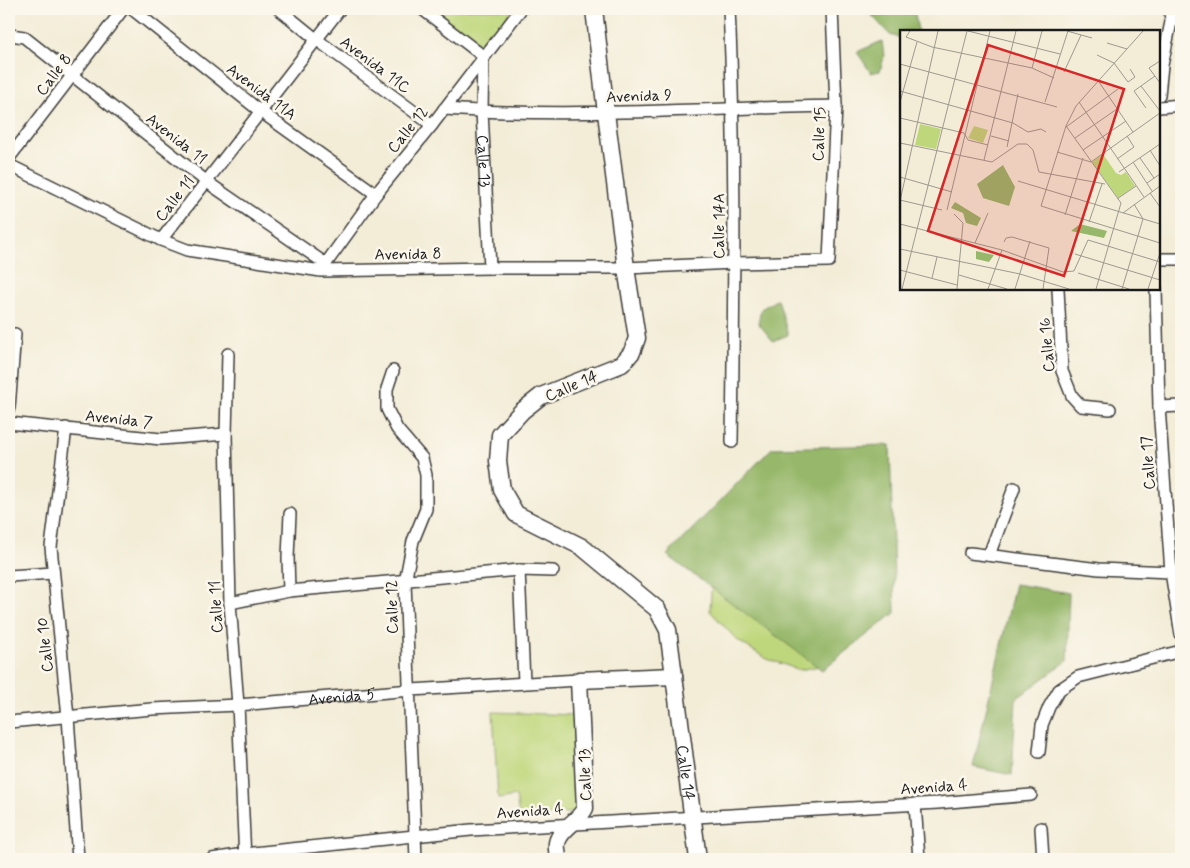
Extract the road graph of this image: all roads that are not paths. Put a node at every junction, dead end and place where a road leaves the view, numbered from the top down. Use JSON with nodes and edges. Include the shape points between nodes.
{"nodes":[{"id":1,"x":123,"y":9,"type":"edge"},
{"id":2,"x":132,"y":9,"type":"edge"},
{"id":3,"x":279,"y":9,"type":"edge"},
{"id":4,"x":340,"y":9,"type":"edge"},
{"id":5,"x":422,"y":9,"type":"edge"},
{"id":6,"x":521,"y":9,"type":"edge"},
{"id":7,"x":594,"y":9,"type":"edge"},
{"id":8,"x":728,"y":9,"type":"edge"},
{"id":9,"x":832,"y":9,"type":"edge"},
{"id":10,"x":1170,"y":9,"type":"edge"},
{"id":11,"x":11,"y":36,"type":"dead end"},
{"id":12,"x":316,"y":39,"type":"junction"},
{"id":13,"x":483,"y":56,"type":"junction"},
{"id":14,"x":73,"y":76,"type":"junction"},
{"id":15,"x":1160,"y":86,"type":"edge"},
{"id":16,"x":1181,"y":105,"type":"edge"},
{"id":17,"x":836,"y":106,"type":"junction"},
{"id":18,"x":733,"y":107,"type":"junction"},
{"id":19,"x":1160,"y":107,"type":"edge"},
{"id":20,"x":444,"y":109,"type":"junction"},
{"id":21,"x":260,"y":111,"type":"junction"},
{"id":22,"x":482,"y":112,"type":"junction"},
{"id":23,"x":606,"y":113,"type":"junction"},
{"id":24,"x":432,"y":125,"type":"junction"},
{"id":25,"x":9,"y":158,"type":"edge"},
{"id":26,"x":9,"y":165,"type":"edge"},
{"id":27,"x":207,"y":182,"type":"junction"},
{"id":28,"x":376,"y":194,"type":"junction"},
{"id":29,"x":161,"y":240,"type":"junction"},
{"id":30,"x":1160,"y":259,"type":"edge"},
{"id":31,"x":1181,"y":259,"type":"edge"},
{"id":32,"x":829,"y":261,"type":"joint"},
{"id":33,"x":734,"y":262,"type":"junction"},
{"id":34,"x":324,"y":267,"type":"junction"},
{"id":35,"x":490,"y":268,"type":"junction"},
{"id":36,"x":626,"y":268,"type":"junction"},
{"id":37,"x":1058,"y":290,"type":"edge"},
{"id":38,"x":1156,"y":290,"type":"edge"},
{"id":39,"x":15,"y":334,"type":"dead end"},
{"id":40,"x":228,"y":354,"type":"dead end"},
{"id":41,"x":393,"y":371,"type":"dead end"},
{"id":42,"x":10,"y":379,"type":"edge"},
{"id":43,"x":1181,"y":406,"type":"edge"},
{"id":44,"x":9,"y":408,"type":"edge"},
{"id":45,"x":1159,"y":408,"type":"junction"},
{"id":46,"x":1110,"y":409,"type":"dead end"},
{"id":47,"x":9,"y":423,"type":"edge"},
{"id":48,"x":66,"y":428,"type":"junction"},
{"id":49,"x":226,"y":434,"type":"junction"},
{"id":50,"x":732,"y":442,"type":"dead end"},
{"id":51,"x":1014,"y":488,"type":"dead end"},
{"id":52,"x":290,"y":514,"type":"dead end"},
{"id":53,"x":970,"y":553,"type":"dead end"},
{"id":54,"x":989,"y":555,"type":"junction"},
{"id":55,"x":519,"y":570,"type":"junction"},
{"id":56,"x":553,"y":571,"type":"dead end"},
{"id":57,"x":53,"y":572,"type":"junction"},
{"id":58,"x":1171,"y":572,"type":"junction"},
{"id":59,"x":9,"y":576,"type":"edge"},
{"id":60,"x":405,"y":582,"type":"junction"},
{"id":61,"x":290,"y":591,"type":"junction"},
{"id":62,"x":230,"y":604,"type":"junction"},
{"id":63,"x":1181,"y":635,"type":"edge"},
{"id":64,"x":1181,"y":651,"type":"edge"},
{"id":65,"x":674,"y":676,"type":"junction"},
{"id":66,"x":579,"y":680,"type":"junction"},
{"id":67,"x":524,"y":682,"type":"junction"},
{"id":68,"x":410,"y":690,"type":"junction"},
{"id":69,"x":238,"y":705,"type":"junction"},
{"id":70,"x":68,"y":716,"type":"junction"},
{"id":71,"x":9,"y":722,"type":"edge"},
{"id":72,"x":1038,"y":752,"type":"dead end"},
{"id":73,"x":1031,"y":796,"type":"dead end"},
{"id":74,"x":915,"y":804,"type":"junction"},
{"id":75,"x":694,"y":818,"type":"junction"},
{"id":76,"x":574,"y":823,"type":"junction"},
{"id":77,"x":1041,"y":828,"type":"dead end"},
{"id":78,"x":416,"y":837,"type":"junction"},
{"id":79,"x":245,"y":857,"type":"edge"},
{"id":80,"x":78,"y":859,"type":"edge"},
{"id":81,"x":212,"y":859,"type":"edge"},
{"id":82,"x":416,"y":859,"type":"edge"},
{"id":83,"x":558,"y":859,"type":"edge"},
{"id":84,"x":698,"y":859,"type":"edge"},
{"id":85,"x":919,"y":859,"type":"edge"},
{"id":86,"x":1043,"y":859,"type":"edge"}],
"edges":[{"from":1,"to":14,"type":"street","name":"Calle 8"},
{"from":2,"to":21,"type":"street","name":"Avenida 11A"},
{"from":3,"to":12,"type":"street","name":"Avenida 11C"},
{"from":4,"to":12,"type":"street","name":"Calle 11"},
{"from":5,"to":13,"type":"street"},
{"from":6,"to":13,"type":"street","name":"Calle 12"},
{"from":7,"to":23,"type":"street","name":"Calle 14"},
{"from":8,"to":18,"type":"street","name":"Calle 14A"},
{"from":9,"to":17,"type":"street","name":"Calle 15"},
{"from":10,"to":15,"type":"street","via":[[1171,22]]},
{"from":11,"to":14,"type":"street","name":"Avenida 11","via":[[24,37]]},
{"from":12,"to":21,"type":"street","name":"Calle 11"},
{"from":12,"to":24,"type":"street","name":"Avenida 11C"},
{"from":13,"to":20,"type":"street","name":"Calle 12"},
{"from":13,"to":22,"type":"street","name":"Calle 13"},
{"from":14,"to":25,"type":"street","name":"Calle 8"},
{"from":14,"to":27,"type":"street","name":"Avenida 11"},
{"from":16,"to":19,"type":"street"},
{"from":17,"to":18,"type":"street","name":"Avenida 9"},
{"from":17,"to":32,"type":"street","name":"Calle 15"},
{"from":18,"to":23,"type":"street","name":"Avenida 9"},
{"from":18,"to":33,"type":"street","name":"Calle 14A"},
{"from":20,"to":22,"type":"street","name":"Avenida 9"},
{"from":20,"to":24,"type":"street","name":"Calle 12"},
{"from":21,"to":27,"type":"street","name":"Calle 11"},
{"from":21,"to":28,"type":"street","name":"Avenida 11A"},
{"from":22,"to":23,"type":"street","name":"Avenida 9"},
{"from":22,"to":35,"type":"street","name":"Calle 13"},
{"from":23,"to":36,"type":"street","name":"Calle 14"},
{"from":24,"to":28,"type":"street","name":"Calle 12"},
{"from":26,"to":29,"type":"street","name":"Avenida 8"},
{"from":27,"to":29,"type":"street","name":"Calle 11"},
{"from":27,"to":34,"type":"street","name":"Avenida 11"},
{"from":28,"to":34,"type":"street","name":"Calle 12"},
{"from":29,"to":34,"type":"street","name":"Avenida 8","via":[[188,250]]},
{"from":30,"to":31,"type":"street"},
{"from":32,"to":33,"type":"street","name":"Avenida 8"},
{"from":33,"to":36,"type":"street","name":"Avenida 8"},
{"from":33,"to":50,"type":"street","name":"Calle 14A"},
{"from":34,"to":35,"type":"street","name":"Avenida 8"},
{"from":35,"to":36,"type":"street","name":"Avenida 8"},
{"from":36,"to":65,"type":"street","name":"Calle 14","via":[[636,338],[632,352],[622,364],[541,396],[522,411],[500,435],[498,461],[502,490],[516,514],[582,547],[657,609],[668,630]]},
{"from":37,"to":46,"type":"street","name":"Calle 16","via":[[1062,371],[1072,396],[1082,406]]},
{"from":38,"to":45,"type":"street","name":"Calle 17"},
{"from":39,"to":42,"type":"street"},
{"from":40,"to":49,"type":"street","name":"Calle 11"},
{"from":41,"to":60,"type":"street","name":"Calle 12","via":[[387,389],[387,409],[397,430],[422,458],[426,475],[426,509],[413,541]]},
{"from":42,"to":44,"type":"street"},
{"from":43,"to":45,"type":"street"},
{"from":45,"to":58,"type":"street","name":"Calle 17"},
{"from":47,"to":48,"type":"street","name":"Avenida 7"},
{"from":48,"to":49,"type":"street","name":"Avenida 7","via":[[161,439]]},
{"from":48,"to":57,"type":"street","name":"Calle 10","via":[[52,536]]},
{"from":49,"to":62,"type":"street","name":"Calle 11"},
{"from":51,"to":54,"type":"street"},
{"from":52,"to":61,"type":"street"},
{"from":53,"to":54,"type":"street"},
{"from":54,"to":58,"type":"street","via":[[1100,570]]},
{"from":55,"to":56,"type":"street"},
{"from":55,"to":60,"type":"street"},
{"from":55,"to":67,"type":"street"},
{"from":57,"to":59,"type":"street"},
{"from":57,"to":70,"type":"street","name":"Calle 10"},
{"from":58,"to":63,"type":"street","name":"Calle 17"},
{"from":60,"to":61,"type":"street"},
{"from":60,"to":68,"type":"street","name":"Calle 12"},
{"from":61,"to":62,"type":"street"},
{"from":62,"to":69,"type":"street","name":"Calle 11"},
{"from":64,"to":72,"type":"street","via":[[1078,677],[1059,690],[1042,725]]},
{"from":65,"to":66,"type":"street","name":"Avenida 5"},
{"from":65,"to":75,"type":"street","name":"Calle 14"},
{"from":66,"to":67,"type":"street","name":"Avenida 5"},
{"from":66,"to":76,"type":"street","name":"Calle 13","via":[[585,808]]},
{"from":67,"to":68,"type":"street","name":"Avenida 5"},
{"from":68,"to":69,"type":"street","name":"Avenida 5"},
{"from":68,"to":78,"type":"street","name":"Calle 12"},
{"from":69,"to":70,"type":"street","name":"Avenida 5"},
{"from":69,"to":79,"type":"street","name":"Calle 11"},
{"from":70,"to":71,"type":"street","name":"Avenida 5"},
{"from":70,"to":80,"type":"street","name":"Calle 10"},
{"from":73,"to":74,"type":"street","name":"Avenida 4"},
{"from":74,"to":75,"type":"street","name":"Avenida 4"},
{"from":74,"to":85,"type":"street"},
{"from":75,"to":76,"type":"street","name":"Avenida 4"},
{"from":75,"to":84,"type":"street","name":"Calle 14"},
{"from":76,"to":78,"type":"street","name":"Avenida 4"},
{"from":76,"to":83,"type":"street","name":"Calle 13","via":[[562,833],[557,843]]},
{"from":77,"to":86,"type":"street"},
{"from":78,"to":79,"type":"street","name":"Avenida 4"},
{"from":78,"to":82,"type":"street","name":"Calle 12"},
{"from":79,"to":81,"type":"street","name":"Avenida 4"}]}
